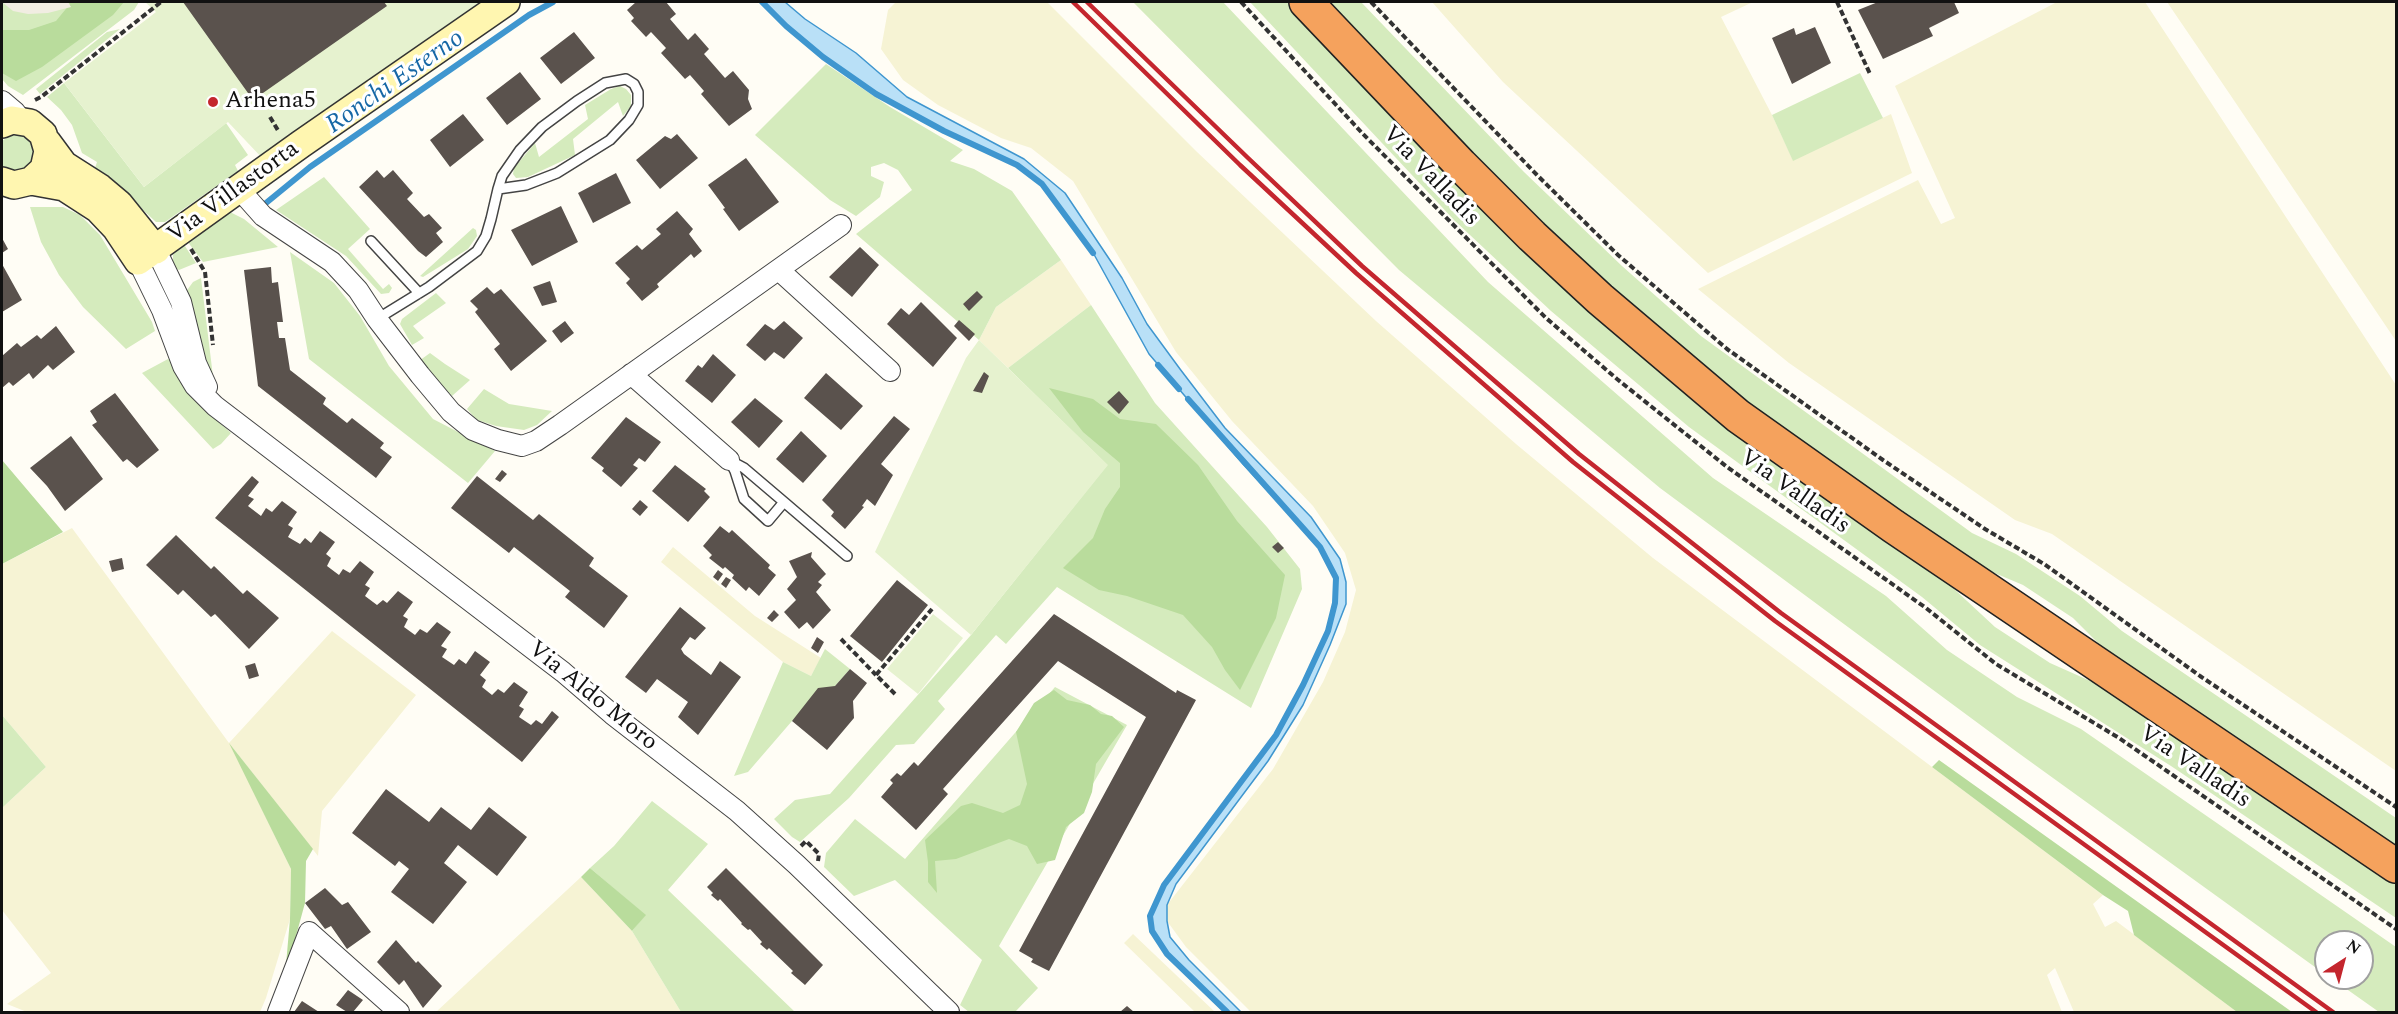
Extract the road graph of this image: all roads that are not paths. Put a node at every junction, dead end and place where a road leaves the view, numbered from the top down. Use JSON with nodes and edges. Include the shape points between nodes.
{"nodes":[{"id":1,"x":506,"y":2,"type":"edge"},
{"id":2,"x":1306,"y":2,"type":"edge"},
{"id":3,"x":2,"y":101,"type":"edge"},
{"id":4,"x":20,"y":115,"type":"edge"},
{"id":5,"x":46,"y":142,"type":"junction"},
{"id":6,"x":2,"y":181,"type":"edge"},
{"id":7,"x":31,"y":181,"type":"junction"},
{"id":8,"x":239,"y":189,"type":"junction"},
{"id":9,"x":498,"y":189,"type":"junction"},
{"id":10,"x":841,"y":225,"type":"dead end"},
{"id":11,"x":371,"y":240,"type":"dead end"},
{"id":12,"x":147,"y":256,"type":"junction"},
{"id":13,"x":780,"y":271,"type":"junction"},
{"id":14,"x":419,"y":294,"type":"junction"},
{"id":15,"x":376,"y":319,"type":"junction"},
{"id":16,"x":890,"y":371,"type":"dead end"},
{"id":17,"x":631,"y":374,"type":"junction"},
{"id":18,"x":215,"y":406,"type":"junction"},
{"id":19,"x":729,"y":460,"type":"junction"},
{"id":20,"x":784,"y":502,"type":"junction"},
{"id":21,"x":847,"y":556,"type":"dead end"},
{"id":22,"x":2397,"y":866,"type":"edge"},
{"id":23,"x":278,"y":1012,"type":"edge"},
{"id":24,"x":399,"y":1012,"type":"edge"},
{"id":25,"x":950,"y":1012,"type":"edge"}],
"edges":[{"from":1,"to":8,"type":"street","name":"Via Villastorta"},
{"from":2,"to":22,"type":"highway","via":[[1532,236],[1600,300],[1738,416],[1893,526]]},
{"from":3,"to":4,"type":"street"},
{"from":4,"to":5,"type":"street","via":[[37,128]]},
{"from":5,"to":7,"type":"street","via":[[48,160]]},
{"from":5,"to":12,"type":"street","name":"Via Aldo Moro","via":[[64,165],[119,204]]},
{"from":6,"to":7,"type":"street","via":[[14,185]]},
{"from":7,"to":12,"type":"street","via":[[64,187],[98,209],[113,210]]},
{"from":8,"to":12,"type":"street","name":"Via Villastorta"},
{"from":8,"to":15,"type":"street","via":[[263,216],[332,262],[358,290]]},
{"from":9,"to":9,"type":"lane","via":[[526,185],[557,173],[610,140],[638,105],[634,84],[626,79],[605,83],[551,121],[520,150]]},
{"from":9,"to":14,"type":"lane","via":[[486,236],[477,251]]},
{"from":10,"to":13,"type":"street"},
{"from":11,"to":14,"type":"lane"},
{"from":12,"to":18,"type":"street","name":"Via Aldo Moro","via":[[181,302],[196,363]]},
{"from":12,"to":18,"type":"street","name":"Via Aldo Moro","via":[[164,290],[162,310],[183,366],[195,386]]},
{"from":13,"to":16,"type":"street"},
{"from":13,"to":17,"type":"street"},
{"from":14,"to":15,"type":"lane"},
{"from":15,"to":17,"type":"street","via":[[451,412],[473,430],[522,446],[536,441]]},
{"from":17,"to":19,"type":"street"},
{"from":18,"to":25,"type":"street","name":"Via Aldo Moro","via":[[563,672],[736,811]]},
{"from":19,"to":20,"type":"lane"},
{"from":19,"to":20,"type":"lane","via":[[744,499],[768,521]]},
{"from":20,"to":21,"type":"lane"},
{"from":23,"to":24,"type":"street","via":[[309,932]]}]}
